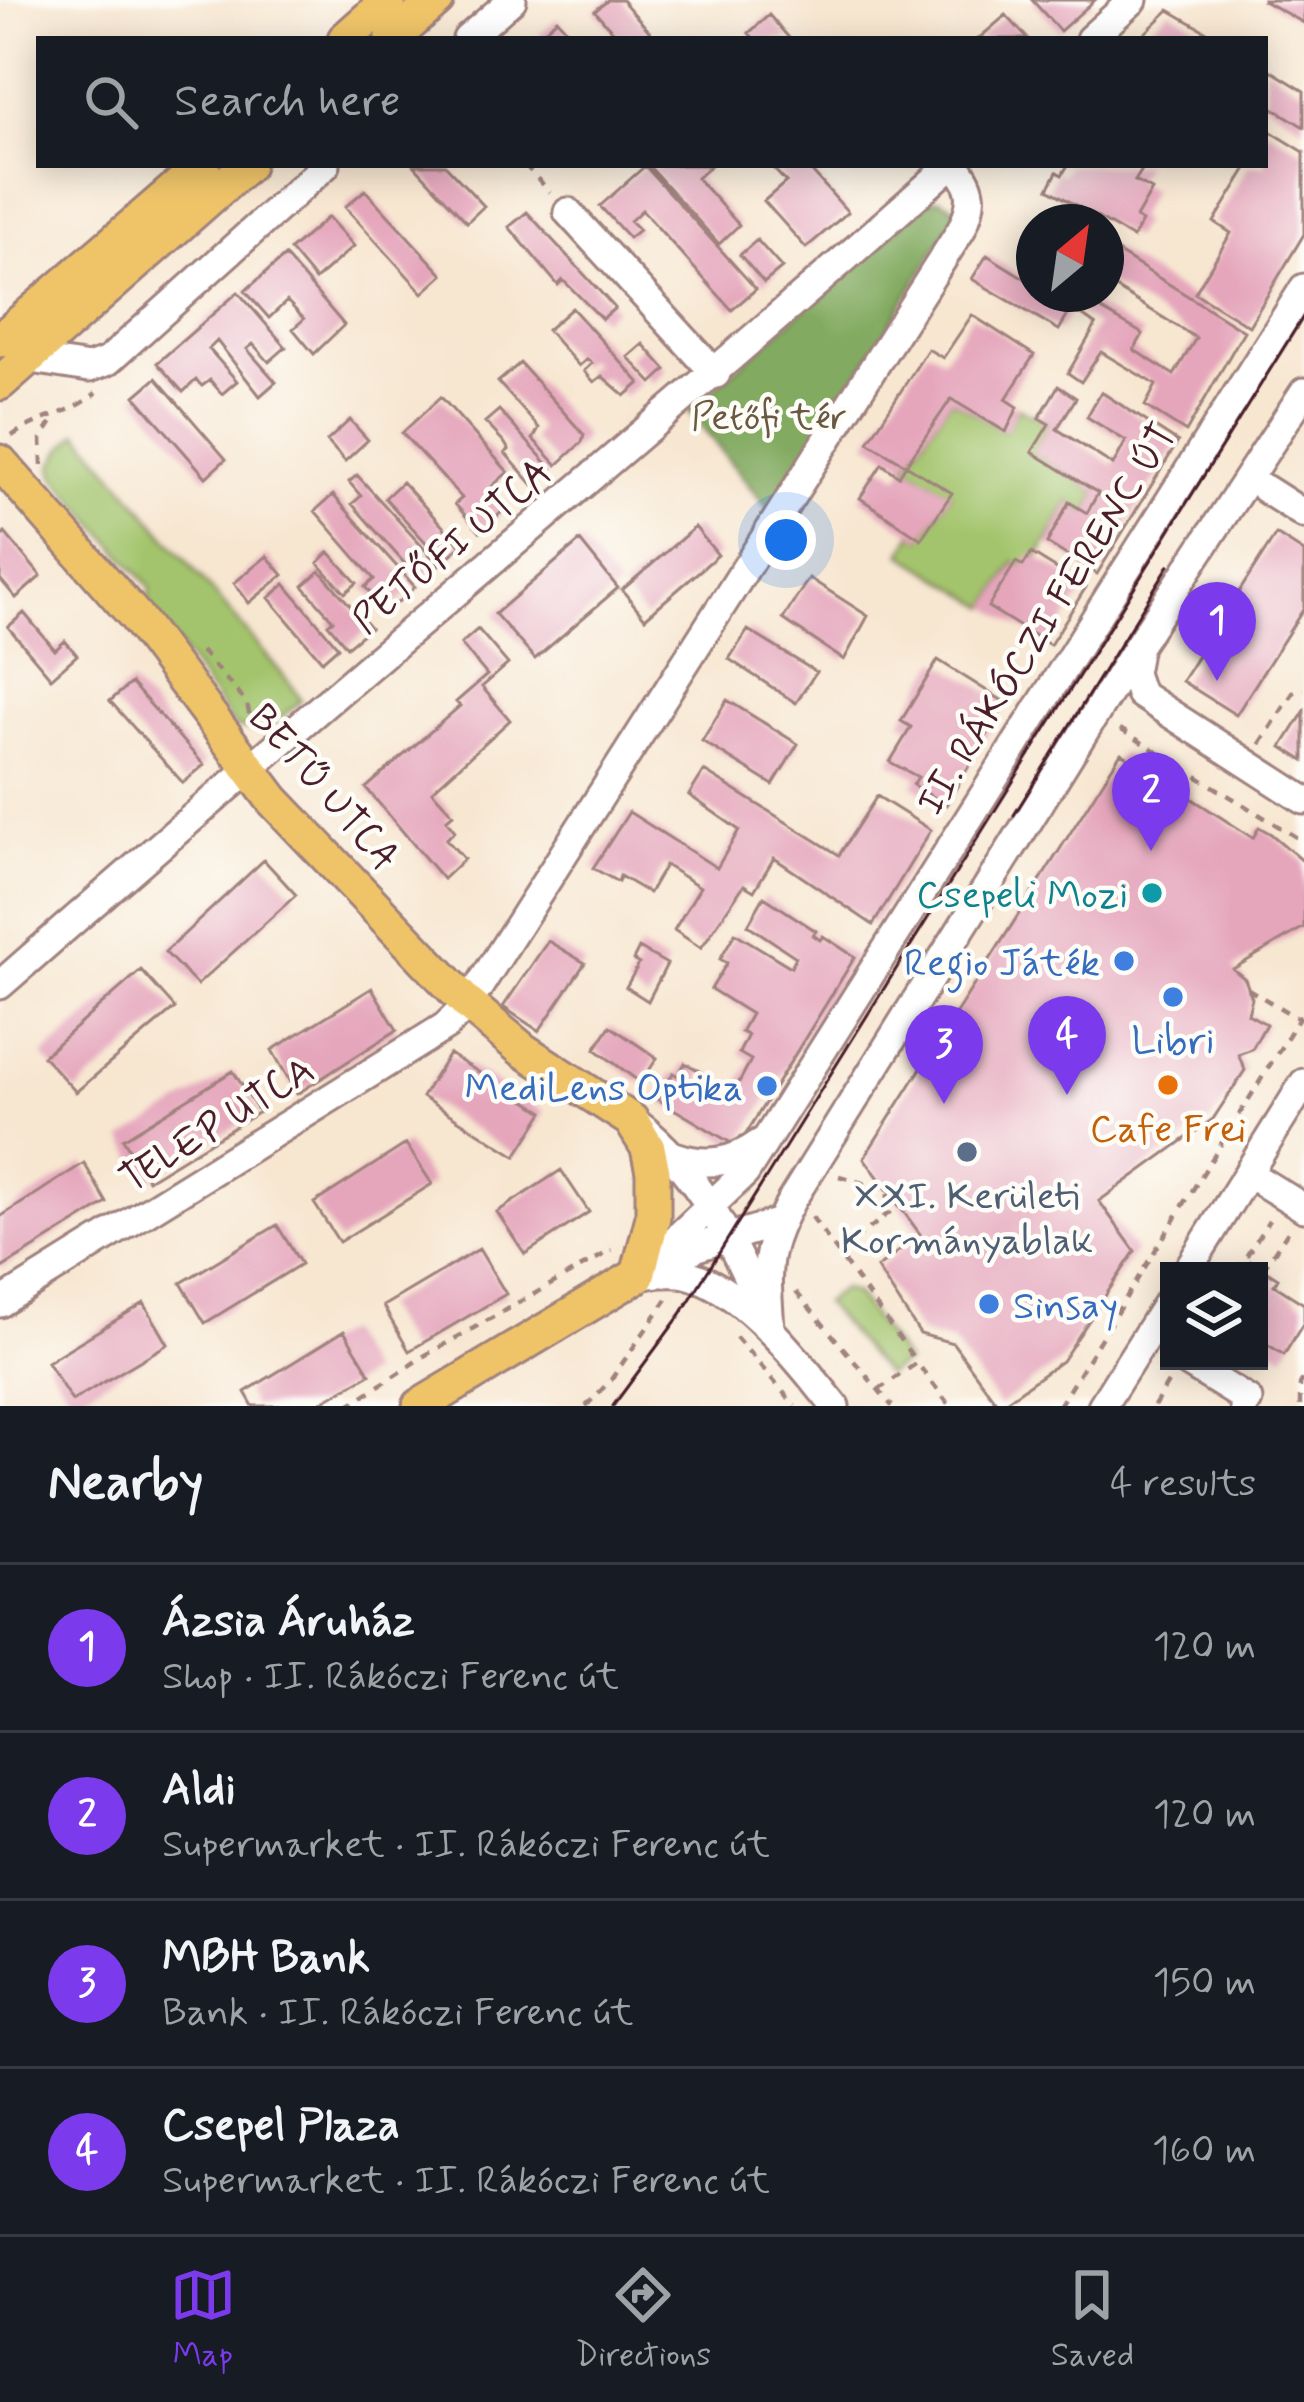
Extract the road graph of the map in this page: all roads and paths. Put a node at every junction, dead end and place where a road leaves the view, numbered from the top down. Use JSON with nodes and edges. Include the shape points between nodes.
{"nodes":[{"id":1,"x":389,"y":0,"type":"edge"},
{"id":2,"x":437,"y":0,"type":"edge"},
{"id":3,"x":512,"y":0,"type":"edge"},
{"id":4,"x":1133,"y":0,"type":"edge"},
{"id":5,"x":348,"y":36,"type":"edge"},
{"id":6,"x":395,"y":36,"type":"edge"},
{"id":7,"x":470,"y":36,"type":"edge"},
{"id":8,"x":1093,"y":36,"type":"edge"},
{"id":9,"x":200,"y":168,"type":"edge"},
{"id":10,"x":244,"y":168,"type":"edge"},
{"id":11,"x":323,"y":168,"type":"edge"},
{"id":12,"x":528,"y":168,"type":"edge"},
{"id":13,"x":950,"y":168,"type":"edge"},
{"id":14,"x":955,"y":168,"type":"edge"},
{"id":15,"x":568,"y":212,"type":"joint"},
{"id":16,"x":1304,"y":288,"type":"edge"},
{"id":17,"x":12,"y":349,"type":"edge"},
{"id":18,"x":716,"y":374,"type":"junction"},
{"id":19,"x":0,"y":383,"type":"edge"},
{"id":20,"x":1304,"y":392,"type":"edge"},
{"id":21,"x":0,"y":461,"type":"edge"},
{"id":22,"x":1265,"y":489,"type":"dead end"},
{"id":23,"x":1304,"y":514,"type":"edge"},
{"id":24,"x":1137,"y":647,"type":"junction"},
{"id":25,"x":1304,"y":690,"type":"edge"},
{"id":26,"x":1156,"y":705,"type":"junction"},
{"id":27,"x":1090,"y":724,"type":"junction"},
{"id":28,"x":1119,"y":728,"type":"dead end"},
{"id":29,"x":1257,"y":749,"type":"dead end"},
{"id":30,"x":247,"y":767,"type":"junction"},
{"id":31,"x":1304,"y":800,"type":"edge"},
{"id":32,"x":1304,"y":842,"type":"edge"},
{"id":33,"x":0,"y":986,"type":"edge"},
{"id":34,"x":1248,"y":988,"type":"dead end"},
{"id":35,"x":468,"y":1004,"type":"junction"},
{"id":36,"x":1304,"y":1010,"type":"edge"},
{"id":37,"x":1299,"y":1018,"type":"junction"},
{"id":38,"x":1304,"y":1083,"type":"edge"},
{"id":39,"x":1296,"y":1114,"type":"edge"},
{"id":40,"x":631,"y":1120,"type":"junction"},
{"id":41,"x":768,"y":1136,"type":"junction"},
{"id":42,"x":675,"y":1156,"type":"junction"},
{"id":43,"x":833,"y":1174,"type":"dead end"},
{"id":44,"x":1249,"y":1174,"type":"junction"},
{"id":45,"x":710,"y":1208,"type":"junction"},
{"id":46,"x":1275,"y":1210,"type":"dead end"},
{"id":47,"x":785,"y":1212,"type":"junction"},
{"id":48,"x":1299,"y":1215,"type":"edge"},
{"id":49,"x":653,"y":1217,"type":"junction"},
{"id":50,"x":728,"y":1237,"type":"junction"},
{"id":51,"x":839,"y":1253,"type":"junction"},
{"id":52,"x":1193,"y":1262,"type":"edge"},
{"id":53,"x":1243,"y":1262,"type":"edge"},
{"id":54,"x":1268,"y":1263,"type":"edge"},
{"id":55,"x":638,"y":1275,"type":"junction"},
{"id":56,"x":794,"y":1288,"type":"dead end"},
{"id":57,"x":670,"y":1294,"type":"dead end"},
{"id":58,"x":0,"y":1303,"type":"edge"},
{"id":59,"x":770,"y":1328,"type":"junction"},
{"id":60,"x":734,"y":1335,"type":"dead end"},
{"id":61,"x":1158,"y":1344,"type":"edge"},
{"id":62,"x":917,"y":1363,"type":"junction"},
{"id":63,"x":1200,"y":1370,"type":"edge"},
{"id":64,"x":1304,"y":1377,"type":"edge"},
{"id":65,"x":878,"y":1390,"type":"junction"},
{"id":66,"x":348,"y":1406,"type":"edge"},
{"id":67,"x":420,"y":1406,"type":"edge"},
{"id":68,"x":586,"y":1406,"type":"edge"},
{"id":69,"x":795,"y":1406,"type":"edge"},
{"id":70,"x":836,"y":1406,"type":"edge"},
{"id":71,"x":892,"y":1406,"type":"edge"},
{"id":72,"x":950,"y":1406,"type":"edge"},
{"id":73,"x":1059,"y":1406,"type":"edge"},
{"id":74,"x":1102,"y":1406,"type":"edge"},
{"id":75,"x":1244,"y":1406,"type":"edge"},
{"id":76,"x":1300,"y":1406,"type":"edge"}],
"edges":[{"from":1,"to":5,"type":"main road"},
{"from":2,"to":6,"type":"main road"},
{"from":3,"to":7,"type":"street"},
{"from":4,"to":8,"type":"street"},
{"from":9,"to":17,"type":"main road"},
{"from":10,"to":17,"type":"main road"},
{"from":11,"to":17,"type":"street","via":[[108,362],[89,368]]},
{"from":12,"to":15,"type":"path"},
{"from":13,"to":18,"type":"street","name":"PETŐFI UTCA"},
{"from":14,"to":35,"type":"street","name":"PETŐFI UTCA","via":[[972,190],[962,230]]},
{"from":15,"to":18,"type":"street"},
{"from":16,"to":41,"type":"street","name":"II. RÁKÓCZI FERENC ÚT"},
{"from":17,"to":19,"type":"main road"},
{"from":18,"to":30,"type":"street","name":"PETŐFI UTCA"},
{"from":20,"to":24,"type":"street"},
{"from":21,"to":30,"type":"main road","name":"BETŰ UTCA","via":[[136,617]]},
{"from":22,"to":23,"type":"street"},
{"from":24,"to":26,"type":"street","via":[[1133,673],[1140,694]]},
{"from":24,"to":27,"type":"street"},
{"from":25,"to":29,"type":"path","via":[[1293,693]]},
{"from":26,"to":27,"type":"street","via":[[1116,706]]},
{"from":26,"to":31,"type":"street"},
{"from":27,"to":47,"type":"street"},
{"from":28,"to":32,"type":"path"},
{"from":30,"to":33,"type":"street","name":"PETŐFI UTCA"},
{"from":30,"to":35,"type":"main road","name":"BETŰ UTCA"},
{"from":34,"to":37,"type":"path"},
{"from":35,"to":40,"type":"main road","name":"BETŰ UTCA"},
{"from":35,"to":58,"type":"street","name":"TELEP UTCA","via":[[446,1026]]},
{"from":36,"to":37,"type":"path"},
{"from":37,"to":73,"type":"path"},
{"from":38,"to":39,"type":"street"},
{"from":39,"to":44,"type":"street"},
{"from":40,"to":42,"type":"street","name":"BETŰ UTCA"},
{"from":40,"to":49,"type":"main road","via":[[648,1148]]},
{"from":41,"to":42,"type":"street","via":[[719,1163]]},
{"from":41,"to":45,"type":"street","name":"II. RÁKÓCZI FERENC ÚT"},
{"from":42,"to":45,"type":"street","name":"BETŰ UTCA"},
{"from":43,"to":51,"type":"path","via":[[887,1190],[890,1213]]},
{"from":44,"to":48,"type":"street"},
{"from":44,"to":52,"type":"street"},
{"from":45,"to":50,"type":"street","name":"BETŰ UTCA"},
{"from":45,"to":55,"type":"street","name":"II. RÁKÓCZI FERENC ÚT"},
{"from":46,"to":53,"type":"path"},
{"from":47,"to":50,"type":"street","name":"II. RÁKÓCZI FERENC ÚT"},
{"from":47,"to":51,"type":"path","via":[[810,1214]]},
{"from":47,"to":59,"type":"street","via":[[766,1266]]},
{"from":48,"to":54,"type":"path"},
{"from":49,"to":55,"type":"main road"},
{"from":49,"to":66,"type":"path","via":[[610,1252]]},
{"from":50,"to":55,"type":"street","name":"II. RÁKÓCZI FERENC ÚT"},
{"from":50,"to":59,"type":"street","name":"BETŰ UTCA"},
{"from":51,"to":62,"type":"path"},
{"from":55,"to":59,"type":"street","via":[[702,1280]]},
{"from":55,"to":67,"type":"main road","name":"II. RÁKÓCZI FERENC ÚT"},
{"from":56,"to":65,"type":"path"},
{"from":57,"to":68,"type":"path"},
{"from":59,"to":70,"type":"street"},
{"from":60,"to":69,"type":"path"},
{"from":61,"to":74,"type":"street"},
{"from":62,"to":65,"type":"path"},
{"from":62,"to":72,"type":"path"},
{"from":63,"to":75,"type":"street","via":[[1248,1400]]},
{"from":64,"to":76,"type":"path"},
{"from":65,"to":71,"type":"path"}]}
